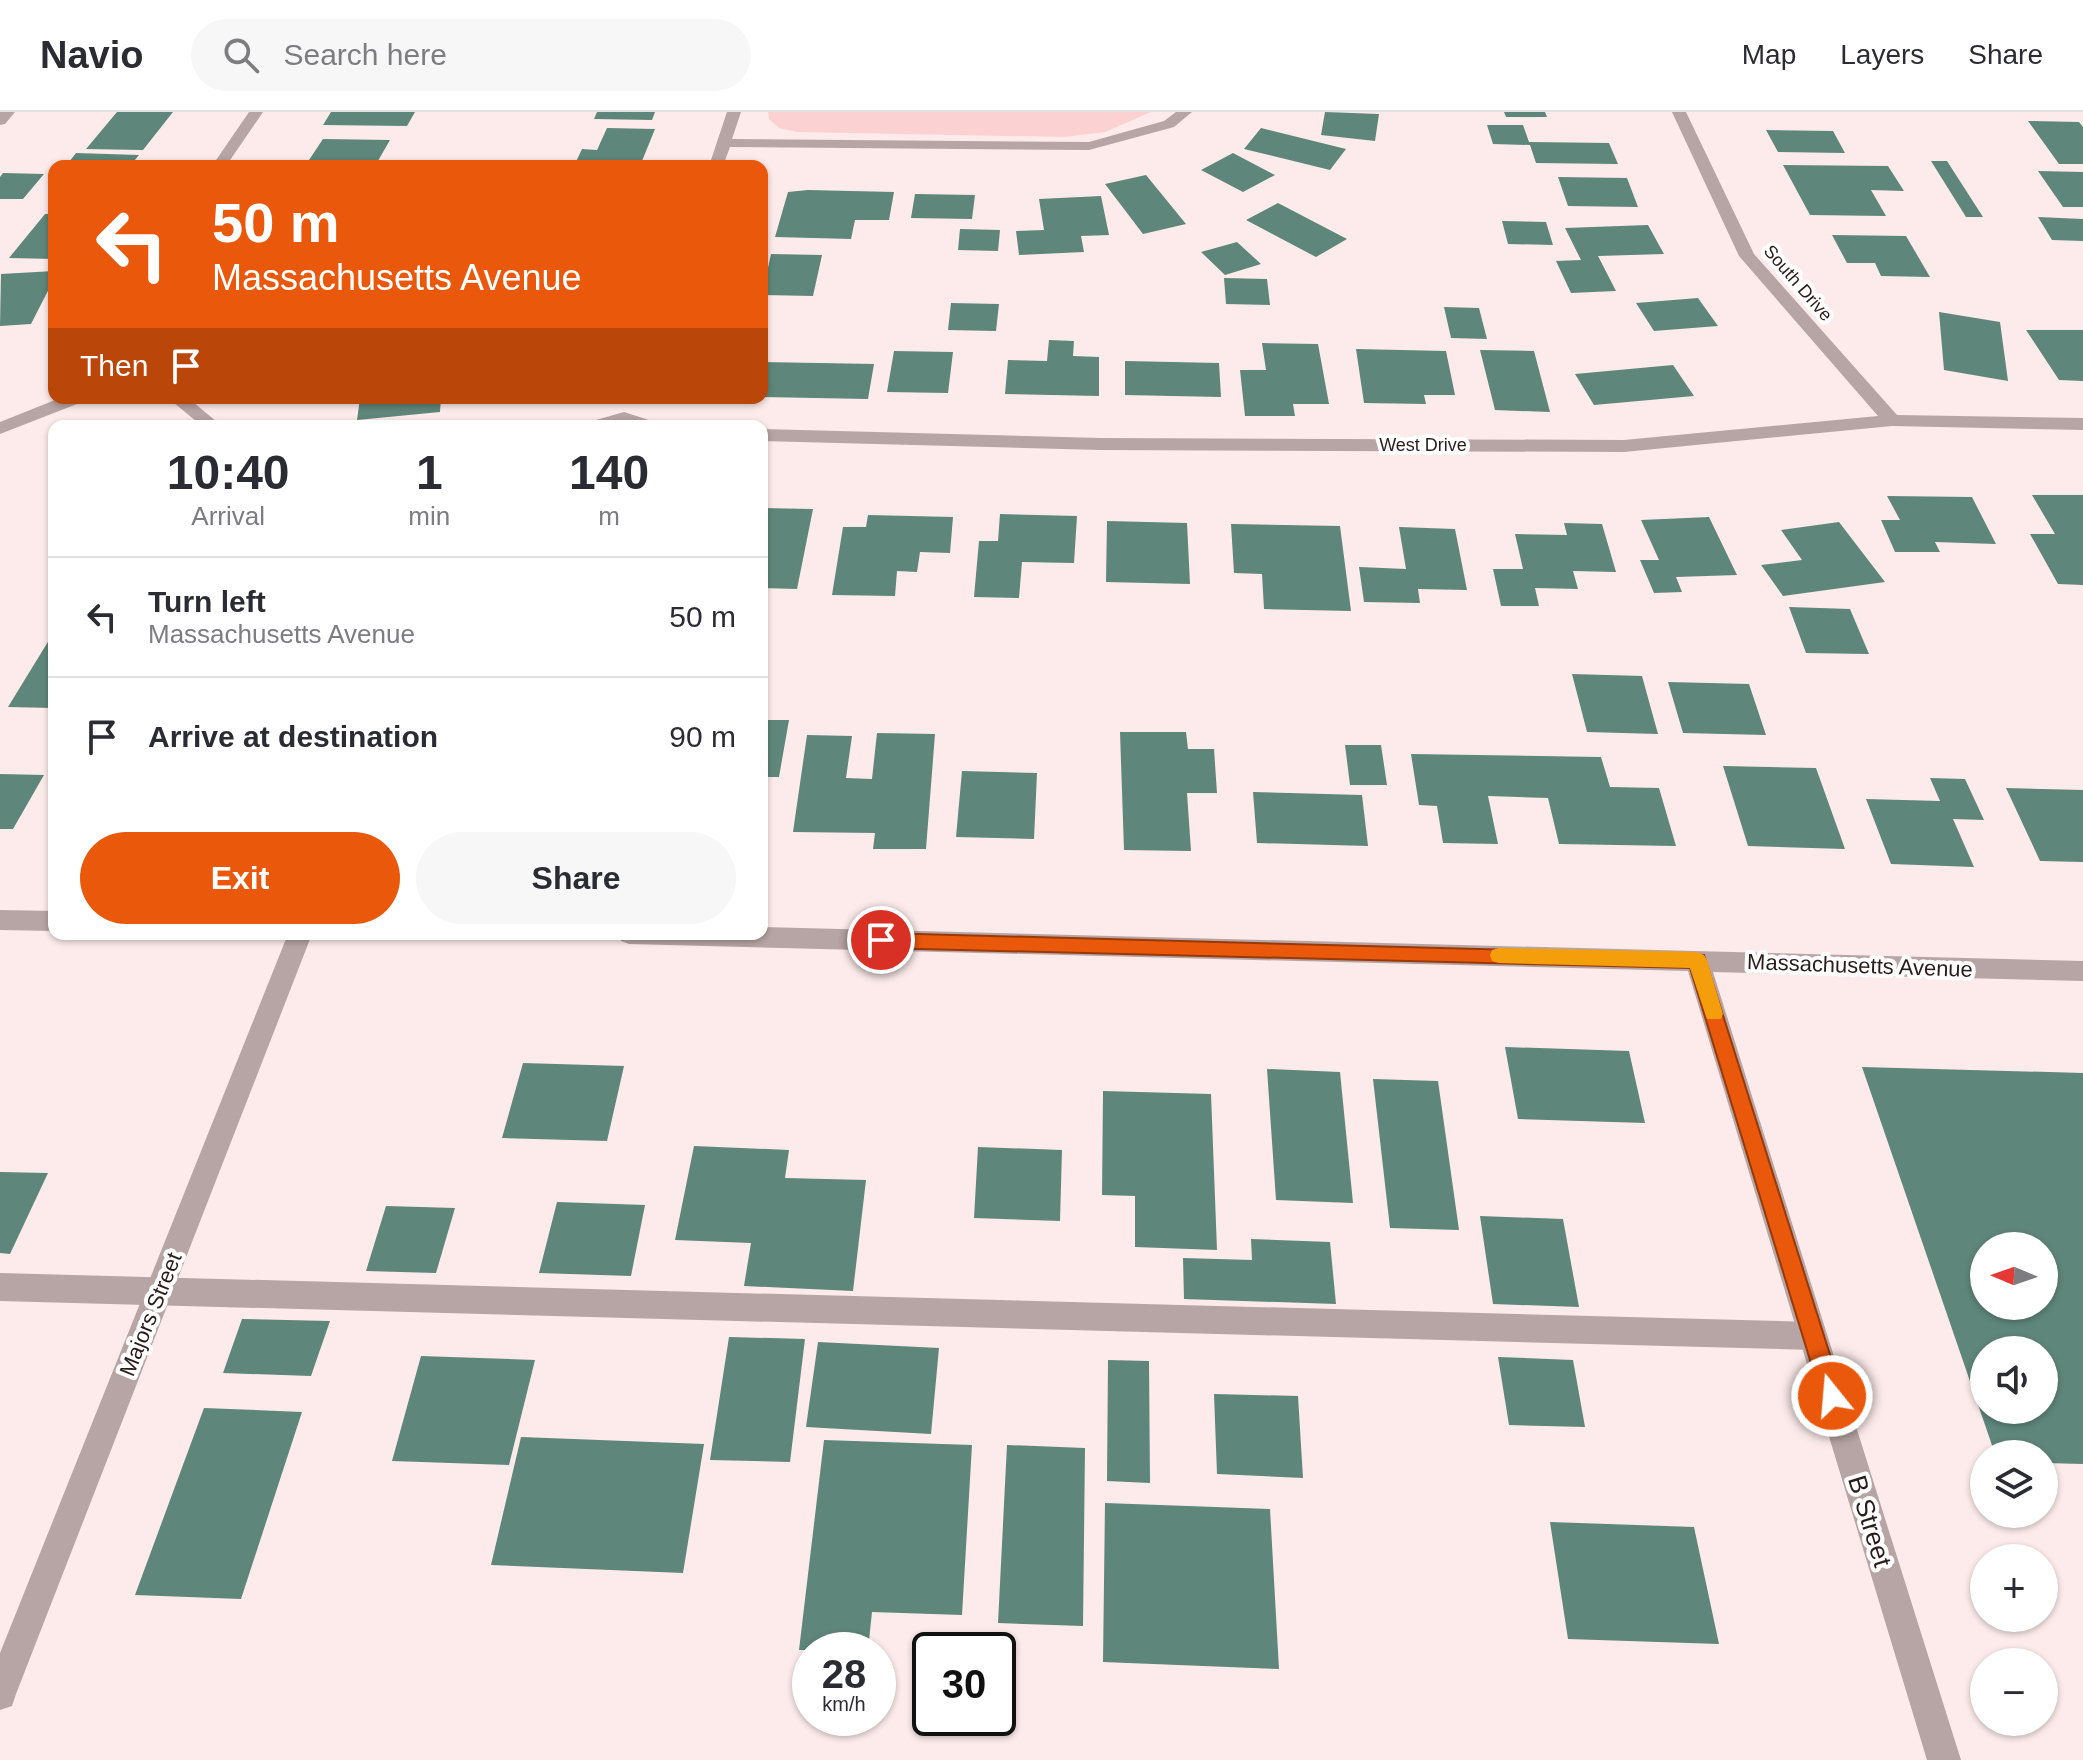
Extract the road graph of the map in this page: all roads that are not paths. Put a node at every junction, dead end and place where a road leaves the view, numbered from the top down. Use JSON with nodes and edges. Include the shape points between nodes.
{"nodes":[{"id":1,"x":8,"y":112,"type":"edge"},
{"id":2,"x":256,"y":112,"type":"edge"},
{"id":3,"x":734,"y":112,"type":"edge"},
{"id":4,"x":1185,"y":112,"type":"edge"},
{"id":5,"x":1679,"y":112,"type":"edge"},
{"id":6,"x":0,"y":121,"type":"edge"},
{"id":7,"x":725,"y":143,"type":"junction"},
{"id":8,"x":223,"y":160,"type":"edge"},
{"id":9,"x":718,"y":160,"type":"edge"},
{"id":10,"x":61,"y":404,"type":"edge"},
{"id":11,"x":185,"y":404,"type":"edge"},
{"id":12,"x":629,"y":404,"type":"edge"},
{"id":13,"x":624,"y":418,"type":"junction"},
{"id":14,"x":205,"y":420,"type":"edge"},
{"id":15,"x":617,"y":420,"type":"edge"},
{"id":16,"x":630,"y":420,"type":"edge"},
{"id":17,"x":1892,"y":420,"type":"junction"},
{"id":18,"x":2083,"y":424,"type":"edge"},
{"id":19,"x":0,"y":428,"type":"edge"},
{"id":20,"x":768,"y":435,"type":"edge"},
{"id":21,"x":0,"y":920,"type":"edge"},
{"id":22,"x":48,"y":921,"type":"edge"},
{"id":23,"x":768,"y":937,"type":"edge"},
{"id":24,"x":298,"y":940,"type":"edge"},
{"id":25,"x":1697,"y":960,"type":"junction"},
{"id":26,"x":2083,"y":971,"type":"edge"},
{"id":27,"x":0,"y":1287,"type":"edge"},
{"id":28,"x":158,"y":1293,"type":"junction"},
{"id":29,"x":1813,"y":1336,"type":"junction"},
{"id":30,"x":0,"y":1694,"type":"edge"},
{"id":31,"x":1944,"y":1760,"type":"edge"}],
"edges":[{"from":1,"to":6,"type":"street"},
{"from":2,"to":8,"type":"street"},
{"from":3,"to":7,"type":"street"},
{"from":4,"to":7,"type":"street","via":[[1169,124],[1089,146]]},
{"from":5,"to":17,"type":"street","name":"South Drive","via":[[1747,256]]},
{"from":7,"to":9,"type":"street"},
{"from":10,"to":19,"type":"street"},
{"from":11,"to":14,"type":"street"},
{"from":12,"to":13,"type":"street"},
{"from":13,"to":15,"type":"street"},
{"from":13,"to":16,"type":"street"},
{"from":17,"to":18,"type":"street","name":"West Drive"},
{"from":17,"to":20,"type":"street","name":"West Drive","via":[[1624,446],[1100,444]]},
{"from":21,"to":22,"type":"street"},
{"from":23,"to":25,"type":"street","name":"Massachusetts Avenue"},
{"from":24,"to":28,"type":"street","name":"Majors Street"},
{"from":25,"to":26,"type":"street","name":"Massachusetts Avenue"},
{"from":25,"to":29,"type":"street","name":"B Street"},
{"from":27,"to":28,"type":"street"},
{"from":28,"to":29,"type":"street"},
{"from":28,"to":30,"type":"street","name":"Majors Street"},
{"from":29,"to":31,"type":"street","name":"B Street"}]}
